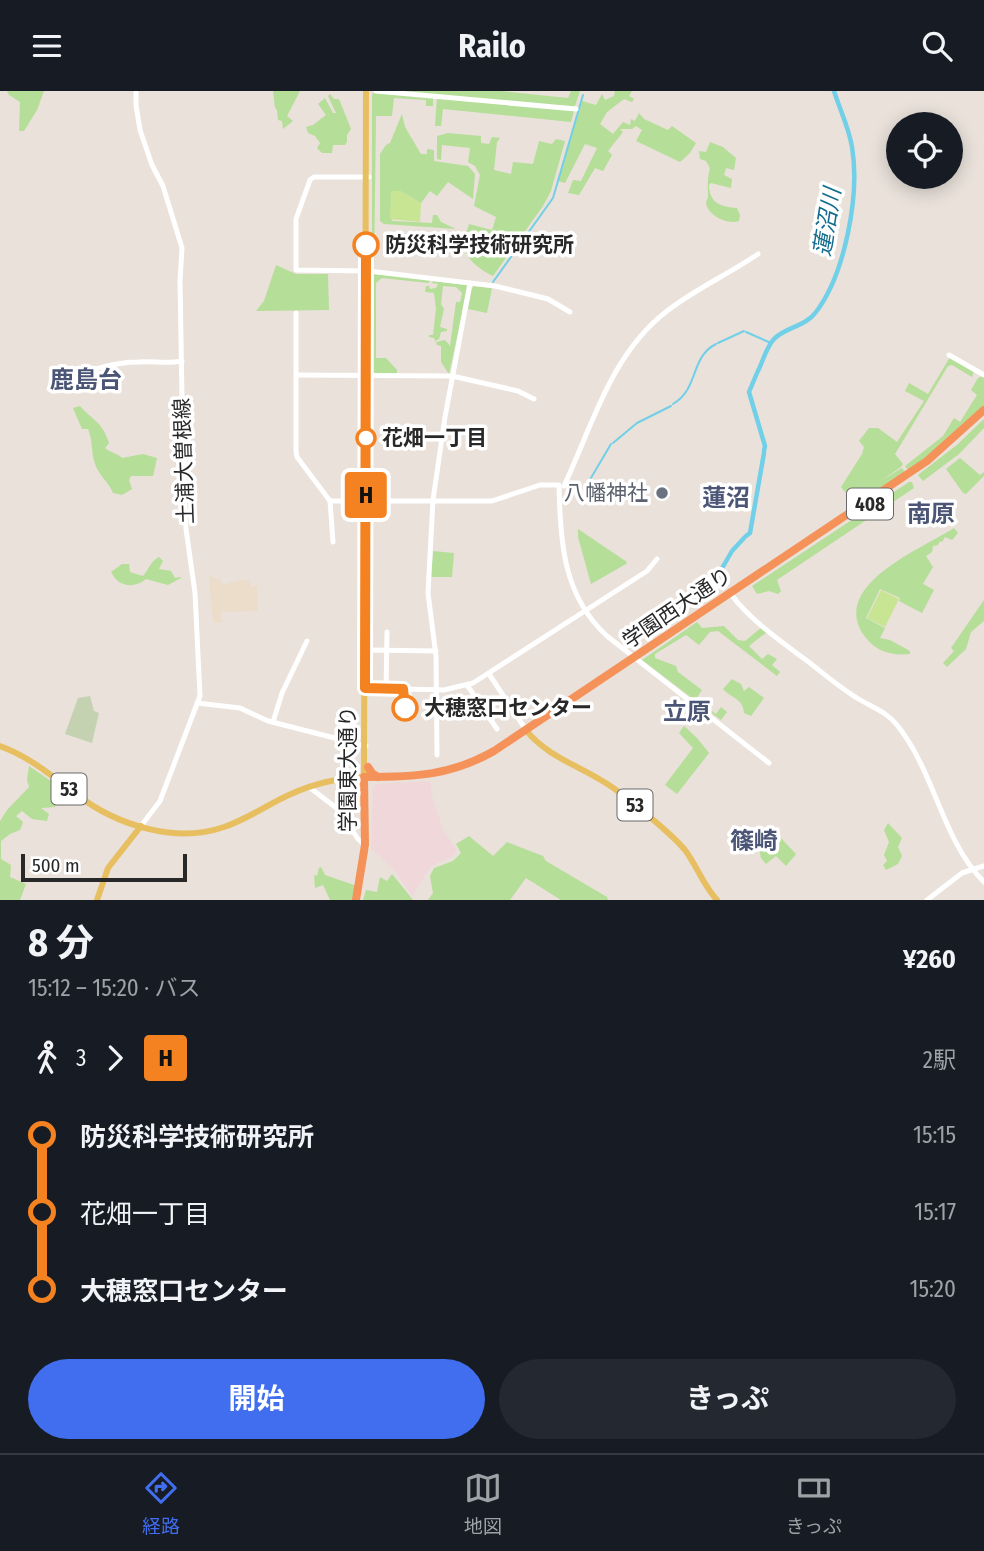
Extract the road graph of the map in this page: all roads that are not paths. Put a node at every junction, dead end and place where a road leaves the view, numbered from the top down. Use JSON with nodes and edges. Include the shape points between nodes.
{"nodes":[{"id":1,"x":136,"y":91,"type":"edge"},
{"id":2,"x":368,"y":91,"type":"edge"},
{"id":3,"x":376,"y":91,"type":"edge"},
{"id":4,"x":576,"y":109,"type":"dead end"},
{"id":5,"x":368,"y":177,"type":"junction"},
{"id":6,"x":758,"y":254,"type":"dead end"},
{"id":7,"x":367,"y":271,"type":"junction"},
{"id":8,"x":470,"y":283,"type":"junction"},
{"id":9,"x":570,"y":312,"type":"dead end"},
{"id":10,"x":296,"y":313,"type":"dead end"},
{"id":11,"x":949,"y":355,"type":"dead end"},
{"id":12,"x":182,"y":361,"type":"junction"},
{"id":13,"x":296,"y":375,"type":"junction"},
{"id":14,"x":984,"y":375,"type":"edge"},
{"id":15,"x":367,"y":376,"type":"junction"},
{"id":16,"x":452,"y":376,"type":"junction"},
{"id":17,"x":53,"y":383,"type":"dead end"},
{"id":18,"x":534,"y":399,"type":"dead end"},
{"id":19,"x":984,"y":412,"type":"edge"},
{"id":20,"x":564,"y":485,"type":"dead end"},
{"id":21,"x":367,"y":500,"type":"junction"},
{"id":22,"x":330,"y":501,"type":"junction"},
{"id":23,"x":433,"y":501,"type":"junction"},
{"id":24,"x":333,"y":542,"type":"dead end"},
{"id":25,"x":657,"y":559,"type":"dead end"},
{"id":26,"x":731,"y":595,"type":"junction"},
{"id":27,"x":585,"y":610,"type":"junction"},
{"id":28,"x":387,"y":632,"type":"dead end"},
{"id":29,"x":307,"y":641,"type":"dead end"},
{"id":30,"x":369,"y":650,"type":"junction"},
{"id":31,"x":386,"y":650,"type":"junction"},
{"id":32,"x":436,"y":651,"type":"junction"},
{"id":33,"x":636,"y":658,"type":"junction"},
{"id":34,"x":489,"y":674,"type":"junction"},
{"id":35,"x":467,"y":685,"type":"junction"},
{"id":36,"x":367,"y":689,"type":"junction"},
{"id":37,"x":386,"y":689,"type":"junction"},
{"id":38,"x":437,"y":690,"type":"junction"},
{"id":39,"x":197,"y":703,"type":"junction"},
{"id":40,"x":480,"y":705,"type":"junction"},
{"id":41,"x":437,"y":706,"type":"junction"},
{"id":42,"x":273,"y":722,"type":"junction"},
{"id":43,"x":497,"y":729,"type":"dead end"},
{"id":44,"x":527,"y":731,"type":"junction"},
{"id":45,"x":0,"y":746,"type":"edge"},
{"id":46,"x":366,"y":746,"type":"junction"},
{"id":47,"x":437,"y":755,"type":"dead end"},
{"id":48,"x":769,"y":762,"type":"dead end"},
{"id":49,"x":368,"y":767,"type":"junction"},
{"id":50,"x":366,"y":779,"type":"junction"},
{"id":51,"x":378,"y":779,"type":"junction"},
{"id":52,"x":309,"y":787,"type":"junction"},
{"id":53,"x":369,"y":791,"type":"junction"},
{"id":54,"x":141,"y":826,"type":"junction"},
{"id":55,"x":366,"y":846,"type":"junction"},
{"id":56,"x":984,"y":866,"type":"edge"},
{"id":57,"x":971,"y":869,"type":"junction"},
{"id":58,"x":984,"y":882,"type":"edge"},
{"id":59,"x":97,"y":900,"type":"edge"},
{"id":60,"x":358,"y":900,"type":"edge"},
{"id":61,"x":717,"y":900,"type":"edge"},
{"id":62,"x":927,"y":900,"type":"edge"}],
"edges":[{"from":1,"to":12,"type":"street","name":"土浦大曽根線","via":[[140,130],[182,248]]},
{"from":2,"to":5,"type":"main road","name":"学園東大通り"},
{"from":3,"to":4,"type":"street"},
{"from":5,"to":7,"type":"main road","name":"学園東大通り"},
{"from":5,"to":7,"type":"street","via":[[311,178],[296,227],[296,270]]},
{"from":6,"to":20,"type":"street","via":[[666,311],[645,331],[607,386]]},
{"from":7,"to":8,"type":"street"},
{"from":7,"to":15,"type":"main road","name":"学園東大通り"},
{"from":8,"to":9,"type":"street","via":[[539,296]]},
{"from":8,"to":16,"type":"street"},
{"from":10,"to":13,"type":"street"},
{"from":11,"to":14,"type":"street"},
{"from":12,"to":17,"type":"street","via":[[102,367]]},
{"from":12,"to":39,"type":"street","name":"土浦大曽根線","via":[[186,529],[200,688]]},
{"from":13,"to":15,"type":"street"},
{"from":13,"to":22,"type":"street","via":[[296,455]]},
{"from":15,"to":16,"type":"street"},
{"from":15,"to":21,"type":"main road","name":"学園東大通り"},
{"from":16,"to":18,"type":"street"},
{"from":16,"to":23,"type":"street"},
{"from":19,"to":26,"type":"highway","name":"学園西大通り","number":"408","via":[[930,463]]},
{"from":21,"to":22,"type":"street"},
{"from":21,"to":23,"type":"street"},
{"from":21,"to":30,"type":"main road","name":"学園東大通り"},
{"from":21,"to":36,"type":"main road","name":"学園東大通り"},
{"from":22,"to":24,"type":"street"},
{"from":23,"to":27,"type":"street","via":[[492,501],[540,485],[559,485],[564,555]]},
{"from":23,"to":32,"type":"street","via":[[428,593]]},
{"from":25,"to":27,"type":"street","via":[[647,571]]},
{"from":26,"to":33,"type":"highway","name":"学園西大通り","number":"408"},
{"from":26,"to":57,"type":"street","via":[[782,642],[897,725],[931,782]]},
{"from":27,"to":33,"type":"street","via":[[600,629]]},
{"from":27,"to":34,"type":"street"},
{"from":28,"to":31,"type":"street"},
{"from":29,"to":42,"type":"street"},
{"from":30,"to":31,"type":"street"},
{"from":30,"to":36,"type":"main road","name":"学園東大通り"},
{"from":31,"to":32,"type":"street"},
{"from":31,"to":37,"type":"street"},
{"from":32,"to":38,"type":"street"},
{"from":33,"to":44,"type":"highway","name":"学園西大通り","number":"408"},
{"from":33,"to":48,"type":"street"},
{"from":34,"to":35,"type":"street"},
{"from":34,"to":44,"type":"street"},
{"from":35,"to":38,"type":"street"},
{"from":35,"to":40,"type":"street"},
{"from":36,"to":37,"type":"street"},
{"from":36,"to":46,"type":"main road","name":"学園東大通り"},
{"from":36,"to":49,"type":"main road","name":"学園東大通り"},
{"from":37,"to":38,"type":"street"},
{"from":38,"to":41,"type":"street"},
{"from":39,"to":42,"type":"street","via":[[240,708]]},
{"from":39,"to":54,"type":"street","name":"土浦大曽根線","via":[[160,801]]},
{"from":40,"to":41,"type":"street","via":[[471,710]]},
{"from":40,"to":43,"type":"street"},
{"from":41,"to":47,"type":"street"},
{"from":42,"to":46,"type":"street"},
{"from":44,"to":51,"type":"highway","name":"学園西大通り","number":"408","via":[[456,769]]},
{"from":44,"to":61,"type":"main road","number":"53","via":[[561,758],[611,786],[674,839]]},
{"from":45,"to":54,"type":"main road","number":"53","via":[[33,762],[99,809]]},
{"from":46,"to":50,"type":"main road","name":"学園東大通り"},
{"from":49,"to":50,"type":"main road","name":"学園東大通り"},
{"from":49,"to":51,"type":"highway"},
{"from":50,"to":51,"type":"highway","name":"学園西大通り","number":"408"},
{"from":50,"to":52,"type":"main road","number":"53"},
{"from":50,"to":53,"type":"highway","name":"学園東大通り"},
{"from":50,"to":55,"type":"highway","name":"学園東大通り"},
{"from":51,"to":53,"type":"highway"},
{"from":52,"to":54,"type":"main road","number":"53","via":[[208,832],[179,834]]},
{"from":52,"to":55,"type":"street","via":[[336,807]]},
{"from":53,"to":55,"type":"highway","name":"学園東大通り"},
{"from":54,"to":59,"type":"main road","via":[[108,868]]},
{"from":55,"to":60,"type":"highway","name":"学園東大通り"},
{"from":56,"to":57,"type":"street"},
{"from":57,"to":58,"type":"street"},
{"from":57,"to":62,"type":"street"}]}
